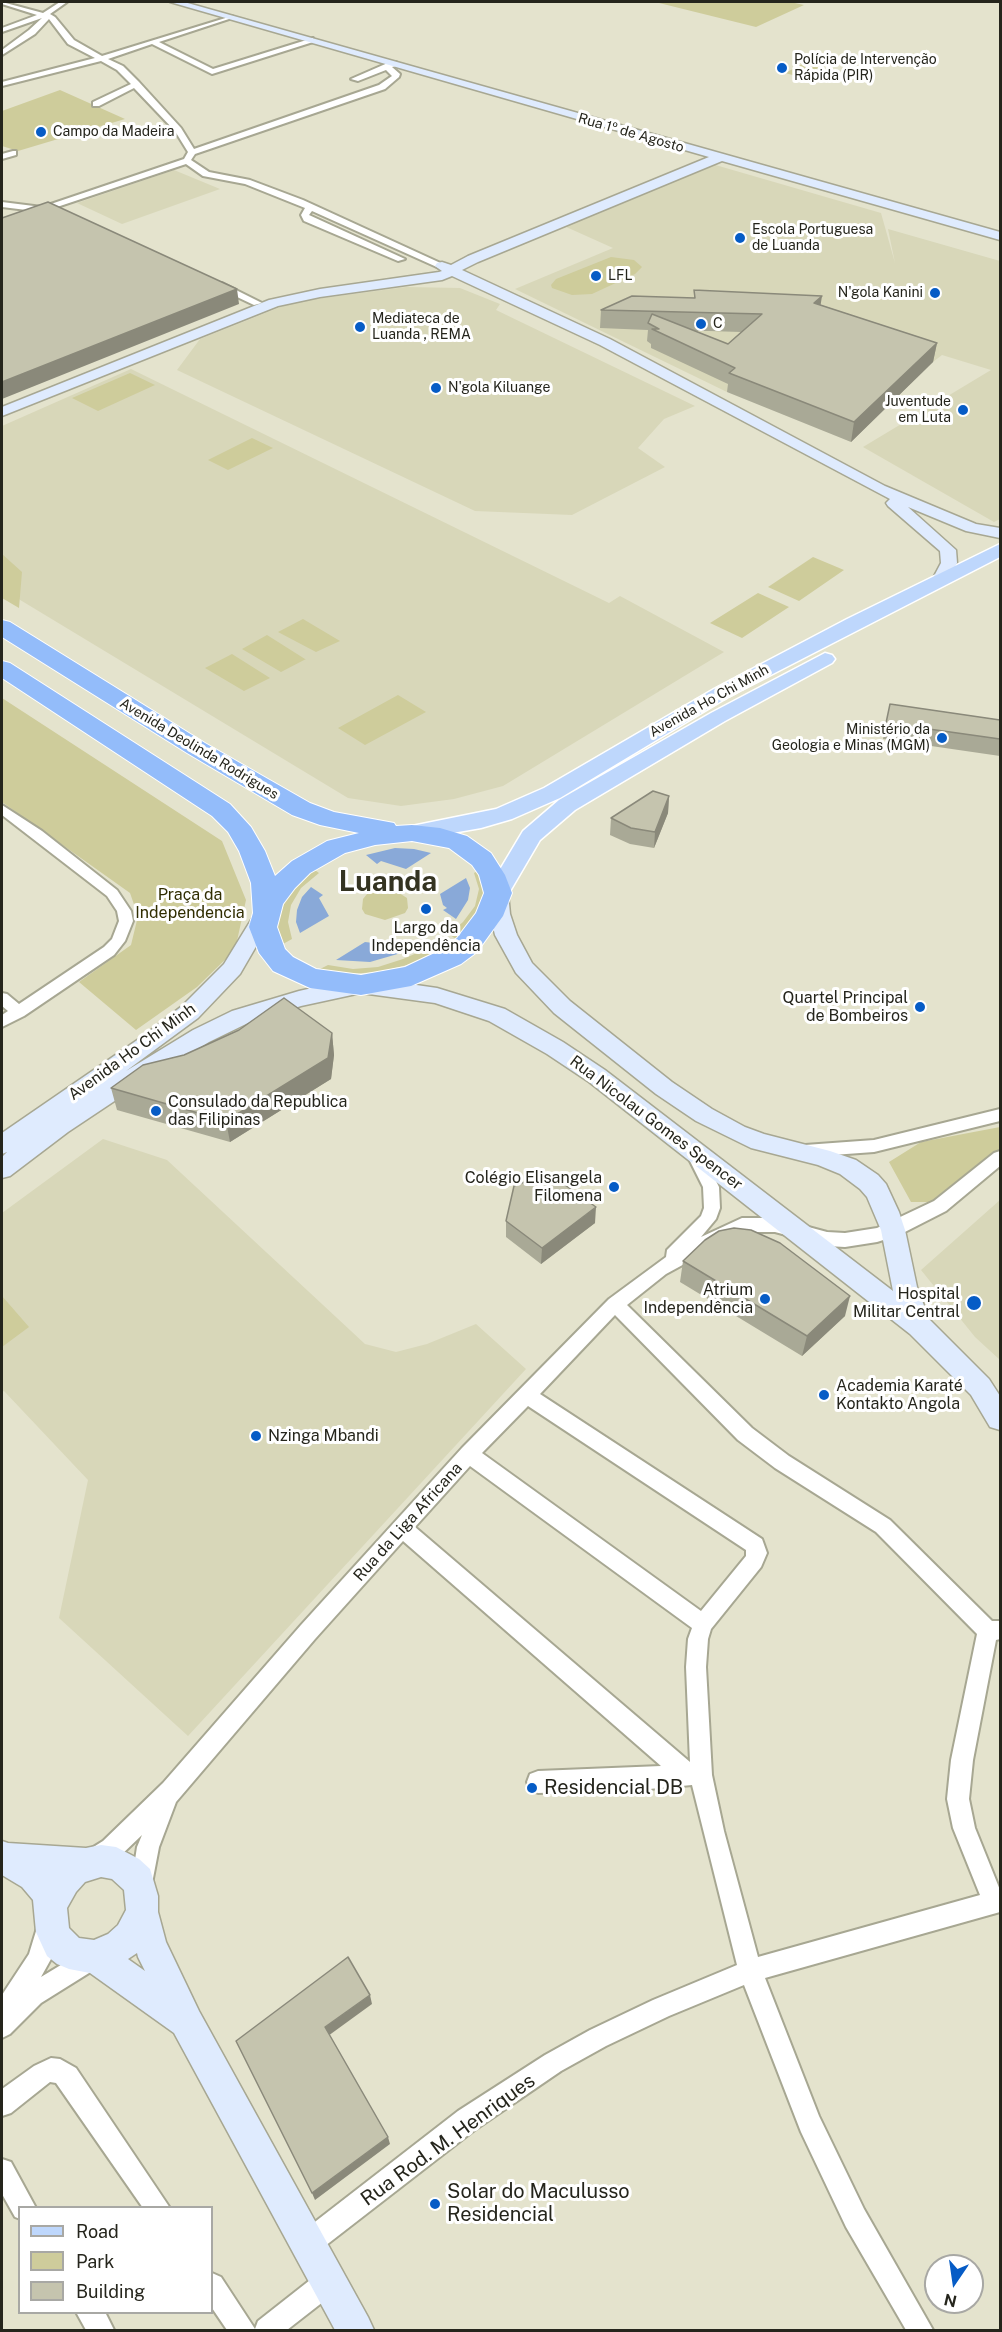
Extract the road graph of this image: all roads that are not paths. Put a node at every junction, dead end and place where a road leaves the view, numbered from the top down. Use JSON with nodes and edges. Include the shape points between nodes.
{"nodes":[{"id":1,"x":3,"y":2,"type":"edge"},
{"id":2,"x":64,"y":2,"type":"edge"},
{"id":3,"x":175,"y":2,"type":"edge"},
{"id":4,"x":48,"y":15,"type":"junction"},
{"id":5,"x":230,"y":17,"type":"junction"},
{"id":6,"x":2,"y":30,"type":"edge"},
{"id":7,"x":310,"y":40,"type":"junction"},
{"id":8,"x":153,"y":42,"type":"junction"},
{"id":9,"x":2,"y":53,"type":"edge"},
{"id":10,"x":103,"y":58,"type":"junction"},
{"id":11,"x":390,"y":66,"type":"junction"},
{"id":12,"x":355,"y":79,"type":"dead end"},
{"id":13,"x":2,"y":84,"type":"edge"},
{"id":14,"x":136,"y":84,"type":"junction"},
{"id":15,"x":96,"y":104,"type":"dead end"},
{"id":16,"x":192,"y":152,"type":"junction"},
{"id":17,"x":13,"y":153,"type":"dead end"},
{"id":18,"x":714,"y":156,"type":"junction"},
{"id":19,"x":2,"y":157,"type":"edge"},
{"id":20,"x":187,"y":161,"type":"junction"},
{"id":21,"x":2,"y":205,"type":"edge"},
{"id":22,"x":52,"y":210,"type":"junction"},
{"id":23,"x":32,"y":217,"type":"edge"},
{"id":24,"x":1000,"y":236,"type":"edge"},
{"id":25,"x":442,"y":271,"type":"junction"},
{"id":26,"x":205,"y":279,"type":"edge"},
{"id":27,"x":411,"y":280,"type":"junction"},
{"id":28,"x":472,"y":284,"type":"junction"},
{"id":29,"x":516,"y":298,"type":"junction"},
{"id":30,"x":257,"y":303,"type":"junction"},
{"id":31,"x":2,"y":406,"type":"edge"},
{"id":32,"x":2,"y":412,"type":"edge"},
{"id":33,"x":879,"y":489,"type":"junction"},
{"id":34,"x":1000,"y":533,"type":"edge"},
{"id":35,"x":1000,"y":550,"type":"edge"},
{"id":36,"x":1000,"y":569,"type":"edge"},
{"id":37,"x":940,"y":580,"type":"junction"},
{"id":38,"x":2,"y":627,"type":"edge"},
{"id":39,"x":2,"y":668,"type":"edge"},
{"id":40,"x":2,"y":809,"type":"edge"},
{"id":41,"x":412,"y":833,"type":"junction"},
{"id":42,"x":498,"y":893,"type":"junction"},
{"id":43,"x":266,"y":912,"type":"junction"},
{"id":44,"x":361,"y":985,"type":"junction"},
{"id":45,"x":2,"y":998,"type":"edge"},
{"id":46,"x":19,"y":1012,"type":"junction"},
{"id":47,"x":2,"y":1022,"type":"edge"},
{"id":48,"x":1000,"y":1115,"type":"edge"},
{"id":49,"x":2,"y":1145,"type":"edge"},
{"id":50,"x":692,"y":1149,"type":"junction"},
{"id":51,"x":802,"y":1151,"type":"junction"},
{"id":52,"x":1000,"y":1157,"type":"edge"},
{"id":53,"x":2,"y":1169,"type":"edge"},
{"id":54,"x":893,"y":1230,"type":"junction"},
{"id":55,"x":801,"y":1233,"type":"junction"},
{"id":56,"x":660,"y":1269,"type":"junction"},
{"id":57,"x":615,"y":1304,"type":"junction"},
{"id":58,"x":919,"y":1326,"type":"junction"},
{"id":59,"x":990,"y":1393,"type":"edge"},
{"id":60,"x":527,"y":1395,"type":"junction"},
{"id":61,"x":1000,"y":1419,"type":"edge"},
{"id":62,"x":469,"y":1454,"type":"junction"},
{"id":63,"x":402,"y":1528,"type":"junction"},
{"id":64,"x":703,"y":1624,"type":"junction"},
{"id":65,"x":994,"y":1630,"type":"edge"},
{"id":66,"x":693,"y":1774,"type":"junction"},
{"id":67,"x":538,"y":1782,"type":"dead end"},
{"id":68,"x":171,"y":1791,"type":"junction"},
{"id":69,"x":3,"y":1858,"type":"edge"},
{"id":70,"x":86,"y":1864,"type":"junction"},
{"id":71,"x":997,"y":1902,"type":"edge"},
{"id":72,"x":142,"y":1904,"type":"junction"},
{"id":73,"x":50,"y":1919,"type":"junction"},
{"id":74,"x":95,"y":1957,"type":"junction"},
{"id":75,"x":750,"y":1971,"type":"junction"},
{"id":76,"x":2,"y":2016,"type":"edge"},
{"id":77,"x":187,"y":2023,"type":"junction"},
{"id":78,"x":2,"y":2026,"type":"edge"},
{"id":79,"x":2,"y":2103,"type":"edge"},
{"id":80,"x":2,"y":2171,"type":"edge"},
{"id":81,"x":23,"y":2206,"type":"edge"},
{"id":82,"x":157,"y":2206,"type":"edge"},
{"id":83,"x":307,"y":2244,"type":"junction"},
{"id":84,"x":328,"y":2282,"type":"junction"},
{"id":85,"x":213,"y":2288,"type":"edge"},
{"id":86,"x":90,"y":2314,"type":"edge"},
{"id":87,"x":101,"y":2331,"type":"edge"},
{"id":88,"x":242,"y":2331,"type":"edge"},
{"id":89,"x":267,"y":2331,"type":"edge"},
{"id":90,"x":355,"y":2331,"type":"edge"},
{"id":91,"x":921,"y":2331,"type":"edge"}],
"edges":[{"from":1,"to":4,"type":"street"},
{"from":2,"to":4,"type":"street"},
{"from":3,"to":5,"type":"street","name":"Rua 1º de Agosto"},
{"from":4,"to":6,"type":"street"},
{"from":4,"to":9,"type":"street"},
{"from":4,"to":10,"type":"street","via":[[71,42]]},
{"from":5,"to":7,"type":"street","name":"Rua 1º de Agosto"},
{"from":5,"to":8,"type":"street"},
{"from":7,"to":8,"type":"street","via":[[212,72]]},
{"from":7,"to":11,"type":"street","name":"Rua 1º de Agosto"},
{"from":8,"to":10,"type":"street"},
{"from":10,"to":13,"type":"street"},
{"from":10,"to":14,"type":"street"},
{"from":11,"to":12,"type":"street"},
{"from":11,"to":16,"type":"street","via":[[396,74],[382,87]]},
{"from":11,"to":18,"type":"street","name":"Rua 1º de Agosto"},
{"from":14,"to":15,"type":"street"},
{"from":14,"to":16,"type":"street","via":[[178,130]]},
{"from":16,"to":20,"type":"street"},
{"from":17,"to":19,"type":"street"},
{"from":18,"to":24,"type":"street","name":"Rua 1º de Agosto"},
{"from":18,"to":25,"type":"street"},
{"from":20,"to":22,"type":"street"},
{"from":20,"to":25,"type":"street","via":[[206,174],[247,182],[310,207],[305,215],[313,222]]},
{"from":21,"to":22,"type":"street"},
{"from":22,"to":23,"type":"street"},
{"from":25,"to":27,"type":"street"},
{"from":25,"to":28,"type":"street"},
{"from":25,"to":29,"type":"street"},
{"from":25,"to":30,"type":"street","via":[[299,291]]},
{"from":26,"to":30,"type":"street"},
{"from":27,"to":28,"type":"street"},
{"from":27,"to":32,"type":"street","via":[[320,292],[274,303]]},
{"from":28,"to":29,"type":"street"},
{"from":29,"to":33,"type":"street"},
{"from":30,"to":31,"type":"street"},
{"from":33,"to":34,"type":"street","via":[[972,528]]},
{"from":33,"to":37,"type":"street","via":[[948,550],[949,563]]},
{"from":35,"to":37,"type":"main road","name":"Avenida Ho Chi Minh"},
{"from":36,"to":42,"type":"main road","name":"Avenida Ho Chi Minh","via":[[784,681],[567,805],[531,836]]},
{"from":37,"to":41,"type":"main road","name":"Avenida Ho Chi Minh","via":[[721,693],[552,793],[480,821]]},
{"from":38,"to":41,"type":"highway","name":"Avenida Deolinda Rodrigues","via":[[301,810],[358,825]]},
{"from":39,"to":43,"type":"highway","via":[[220,810],[238,827],[252,851],[265,883]]},
{"from":40,"to":46,"type":"street","via":[[112,893],[126,921],[109,951]]},
{"from":41,"to":42,"type":"highway","via":[[440,836],[469,848],[482,859]]},
{"from":41,"to":43,"type":"highway","via":[[353,842],[318,856],[285,882]]},
{"from":42,"to":44,"type":"highway","via":[[482,928],[451,957],[411,976]]},
{"from":42,"to":51,"type":"street","name":"Rua Nicolau Gomes Spencer","via":[[506,935],[517,956],[562,1007],[664,1088],[720,1125],[759,1142]]},
{"from":43,"to":44,"type":"highway","via":[[263,927],[267,941],[283,964],[310,978]]},
{"from":43,"to":49,"type":"street","name":"Avenida Ho Chi Minh","via":[[237,962],[197,1005],[154,1040]]},
{"from":44,"to":50,"type":"street","name":"Rua Nicolau Gomes Spencer","via":[[417,992],[497,1015],[581,1065]]},
{"from":44,"to":53,"type":"street","name":"Avenida Ho Chi Minh","via":[[280,1004],[232,1021],[170,1054]]},
{"from":45,"to":46,"type":"street"},
{"from":46,"to":47,"type":"street"},
{"from":48,"to":51,"type":"street","via":[[874,1146]]},
{"from":50,"to":55,"type":"street","name":"Rua Nicolau Gomes Spencer"},
{"from":50,"to":56,"type":"street","name":"Rua da Liga Africana","via":[[711,1187],[712,1208],[708,1219]]},
{"from":51,"to":54,"type":"street","name":"Rua Nicolau Gomes Spencer","via":[[860,1174],[882,1202]]},
{"from":52,"to":54,"type":"street","name":"Rua da Liga Africana","via":[[940,1206]]},
{"from":54,"to":55,"type":"street","name":"Rua da Liga Africana","via":[[845,1240]]},
{"from":54,"to":58,"type":"street","name":"Rua Nicolau Gomes Spencer","via":[[904,1287]]},
{"from":55,"to":56,"type":"street","name":"Rua da Liga Africana","via":[[775,1225],[742,1225]]},
{"from":55,"to":58,"type":"street","name":"Rua Nicolau Gomes Spencer"},
{"from":56,"to":57,"type":"street","name":"Rua da Liga Africana"},
{"from":57,"to":60,"type":"street","name":"Rua da Liga Africana"},
{"from":57,"to":65,"type":"street","via":[[745,1434],[883,1526],[927,1572]]},
{"from":58,"to":59,"type":"street","name":"Rua Nicolau Gomes Spencer"},
{"from":59,"to":61,"type":"street","name":"Rua Nicolau Gomes Spencer"},
{"from":60,"to":62,"type":"street","name":"Rua da Liga Africana"},
{"from":60,"to":64,"type":"street","via":[[755,1545],[754,1561]]},
{"from":62,"to":63,"type":"street","name":"Rua da Liga Africana"},
{"from":62,"to":64,"type":"street"},
{"from":63,"to":66,"type":"street"},
{"from":63,"to":68,"type":"street","name":"Rua da Liga Africana"},
{"from":64,"to":66,"type":"street","via":[[696,1654]]},
{"from":65,"to":71,"type":"street","via":[[962,1760],[958,1799],[964,1828]]},
{"from":66,"to":67,"type":"street"},
{"from":66,"to":75,"type":"street","via":[[713,1831]]},
{"from":68,"to":70,"type":"street","via":[[111,1849]]},
{"from":68,"to":72,"type":"street","via":[[148,1847],[142,1875]]},
{"from":69,"to":70,"type":"street"},
{"from":69,"to":73,"type":"street","via":[[34,1875],[44,1887],[49,1895]]},
{"from":70,"to":72,"type":"street","via":[[116,1863],[128,1870],[138,1881]]},
{"from":70,"to":73,"type":"street","via":[[64,1880],[51,1905]]},
{"from":71,"to":75,"type":"street","name":"Rua Rod. M. Henriques"},
{"from":72,"to":74,"type":"street","via":[[130,1937]]},
{"from":72,"to":77,"type":"street","via":[[150,1945]]},
{"from":73,"to":74,"type":"street","via":[[59,1944],[69,1952]]},
{"from":73,"to":76,"type":"street","via":[[39,1959]]},
{"from":74,"to":77,"type":"street"},
{"from":74,"to":78,"type":"street","via":[[33,1995]]},
{"from":75,"to":83,"type":"street","name":"Rua Rod. M. Henriques","via":[[661,2008],[553,2063],[467,2120]]},
{"from":75,"to":91,"type":"street","via":[[839,2187]]},
{"from":77,"to":83,"type":"street"},
{"from":79,"to":82,"type":"street","via":[[51,2070],[68,2076]]},
{"from":80,"to":81,"type":"street"},
{"from":83,"to":84,"type":"street"},
{"from":84,"to":89,"type":"street"},
{"from":84,"to":90,"type":"street"},
{"from":85,"to":88,"type":"street"},
{"from":86,"to":87,"type":"street"}]}
